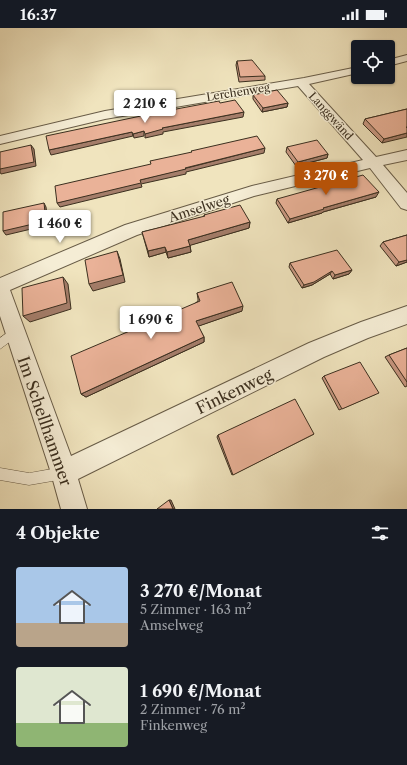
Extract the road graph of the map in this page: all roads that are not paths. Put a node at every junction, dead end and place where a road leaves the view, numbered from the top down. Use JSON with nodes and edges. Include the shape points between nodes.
{"nodes":[{"id":1,"x":407,"y":58,"type":"edge"},
{"id":2,"x":395,"y":61,"type":"edge"},
{"id":3,"x":351,"y":72,"type":"edge"},
{"id":4,"x":302,"y":83,"type":"junction"},
{"id":5,"x":0,"y":140,"type":"edge"},
{"id":6,"x":407,"y":155,"type":"edge"},
{"id":7,"x":373,"y":163,"type":"junction"},
{"id":8,"x":407,"y":204,"type":"edge"},
{"id":9,"x":0,"y":286,"type":"edge"},
{"id":10,"x":407,"y":315,"type":"edge"},
{"id":11,"x":8,"y":338,"type":"edge"},
{"id":12,"x":0,"y":474,"type":"edge"},
{"id":13,"x":64,"y":474,"type":"junction"},
{"id":14,"x":74,"y":509,"type":"edge"}],
"edges":[{"from":1,"to":2,"type":"street"},
{"from":3,"to":4,"type":"street","name":"Lerchenweg"},
{"from":4,"to":5,"type":"street","name":"Lerchenweg","via":[[98,115]]},
{"from":4,"to":7,"type":"street","name":"Langgwänd"},
{"from":6,"to":7,"type":"street","name":"Amselweg"},
{"from":7,"to":8,"type":"street","name":"Langgwänd"},
{"from":7,"to":9,"type":"street","name":"Amselweg","via":[[252,191],[131,230]]},
{"from":9,"to":11,"type":"street","name":"Im Schellhammer"},
{"from":10,"to":13,"type":"street","name":"Finkenweg","via":[[311,353]]},
{"from":11,"to":13,"type":"street","name":"Im Schellhammer"},
{"from":12,"to":13,"type":"lane","via":[[29,479]]},
{"from":13,"to":14,"type":"street","name":"Im Schellhammer"}]}
